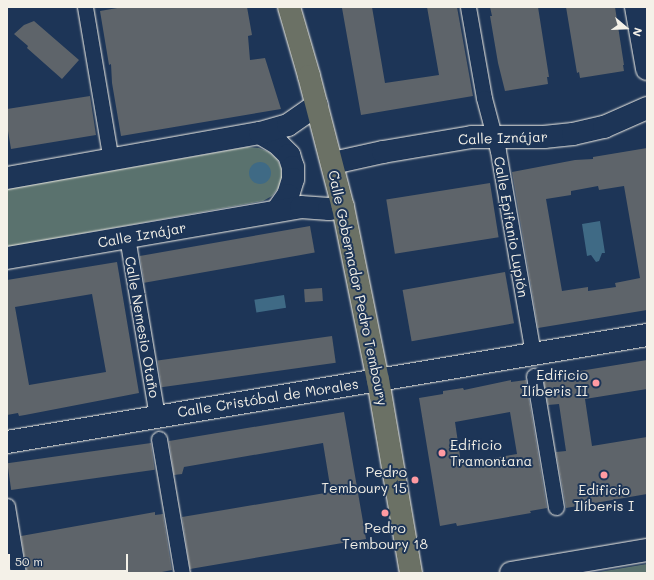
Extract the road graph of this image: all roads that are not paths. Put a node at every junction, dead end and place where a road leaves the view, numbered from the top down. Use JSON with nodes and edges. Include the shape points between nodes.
{"nodes":[{"id":1,"x":85,"y":7,"type":"edge"},
{"id":2,"x":288,"y":7,"type":"edge"},
{"id":3,"x":468,"y":7,"type":"edge"},
{"id":4,"x":636,"y":7,"type":"edge"},
{"id":5,"x":647,"y":69,"type":"edge"},
{"id":6,"x":317,"y":105,"type":"junction"},
{"id":7,"x":647,"y":108,"type":"edge"},
{"id":8,"x":260,"y":134,"type":"junction"},
{"id":9,"x":493,"y":135,"type":"junction"},
{"id":10,"x":111,"y":160,"type":"junction"},
{"id":11,"x":333,"y":163,"type":"junction"},
{"id":12,"x":7,"y":178,"type":"edge"},
{"id":13,"x":343,"y":207,"type":"junction"},
{"id":14,"x":277,"y":211,"type":"junction"},
{"id":15,"x":127,"y":237,"type":"junction"},
{"id":16,"x":7,"y":258,"type":"edge"},
{"id":17,"x":647,"y":335,"type":"edge"},
{"id":18,"x":533,"y":354,"type":"junction"},
{"id":19,"x":534,"y":376,"type":"dead end"},
{"id":20,"x":378,"y":380,"type":"junction"},
{"id":21,"x":157,"y":417,"type":"junction"},
{"id":22,"x":159,"y":439,"type":"dead end"},
{"id":23,"x":7,"y":442,"type":"edge"},
{"id":24,"x":7,"y":506,"type":"edge"},
{"id":25,"x":556,"y":507,"type":"dead end"},
{"id":26,"x":647,"y":550,"type":"edge"},
{"id":27,"x":18,"y":573,"type":"edge"},
{"id":28,"x":182,"y":573,"type":"edge"},
{"id":29,"x":411,"y":573,"type":"edge"},
{"id":30,"x":511,"y":573,"type":"edge"}],
"edges":[{"from":1,"to":10,"type":"street"},
{"from":2,"to":6,"type":"main road","name":"Calle Gobernador Pedro Temboury"},
{"from":3,"to":9,"type":"street","name":"Calle Epifanio Lupión"},
{"from":4,"to":5,"type":"street"},
{"from":6,"to":8,"type":"street","via":[[288,125]]},
{"from":6,"to":11,"type":"main road","name":"Calle Gobernador Pedro Temboury"},
{"from":7,"to":9,"type":"street","name":"Calle Iznájar","via":[[604,127],[574,134],[544,137]]},
{"from":8,"to":10,"type":"street"},
{"from":8,"to":14,"type":"street","via":[[278,144],[289,155],[293,167],[293,179],[288,195]]},
{"from":9,"to":11,"type":"street","name":"Calle Iznájar","via":[[383,152]]},
{"from":9,"to":18,"type":"street","name":"Calle Epifanio Lupión","via":[[498,151]]},
{"from":10,"to":12,"type":"street"},
{"from":11,"to":13,"type":"main road","name":"Calle Gobernador Pedro Temboury"},
{"from":13,"to":14,"type":"street","name":"Calle Iznájar","via":[[329,210],[301,207]]},
{"from":13,"to":20,"type":"main road","name":"Calle Gobernador Pedro Temboury"},
{"from":14,"to":15,"type":"street","name":"Calle Iznájar"},
{"from":15,"to":16,"type":"street","name":"Calle Iznájar"},
{"from":15,"to":21,"type":"street","name":"Calle Nemesio Otaño"},
{"from":17,"to":18,"type":"street","name":"Calle Cristóbal de Morales"},
{"from":18,"to":20,"type":"street","name":"Calle Cristóbal de Morales"},
{"from":19,"to":25,"type":"street"},
{"from":20,"to":21,"type":"street","name":"Calle Cristóbal de Morales"},
{"from":20,"to":29,"type":"main road","name":"Calle Gobernador Pedro Temboury"},
{"from":21,"to":23,"type":"street","name":"Calle Cristóbal de Morales"},
{"from":22,"to":28,"type":"street"},
{"from":24,"to":27,"type":"street"},
{"from":26,"to":30,"type":"street"}]}
